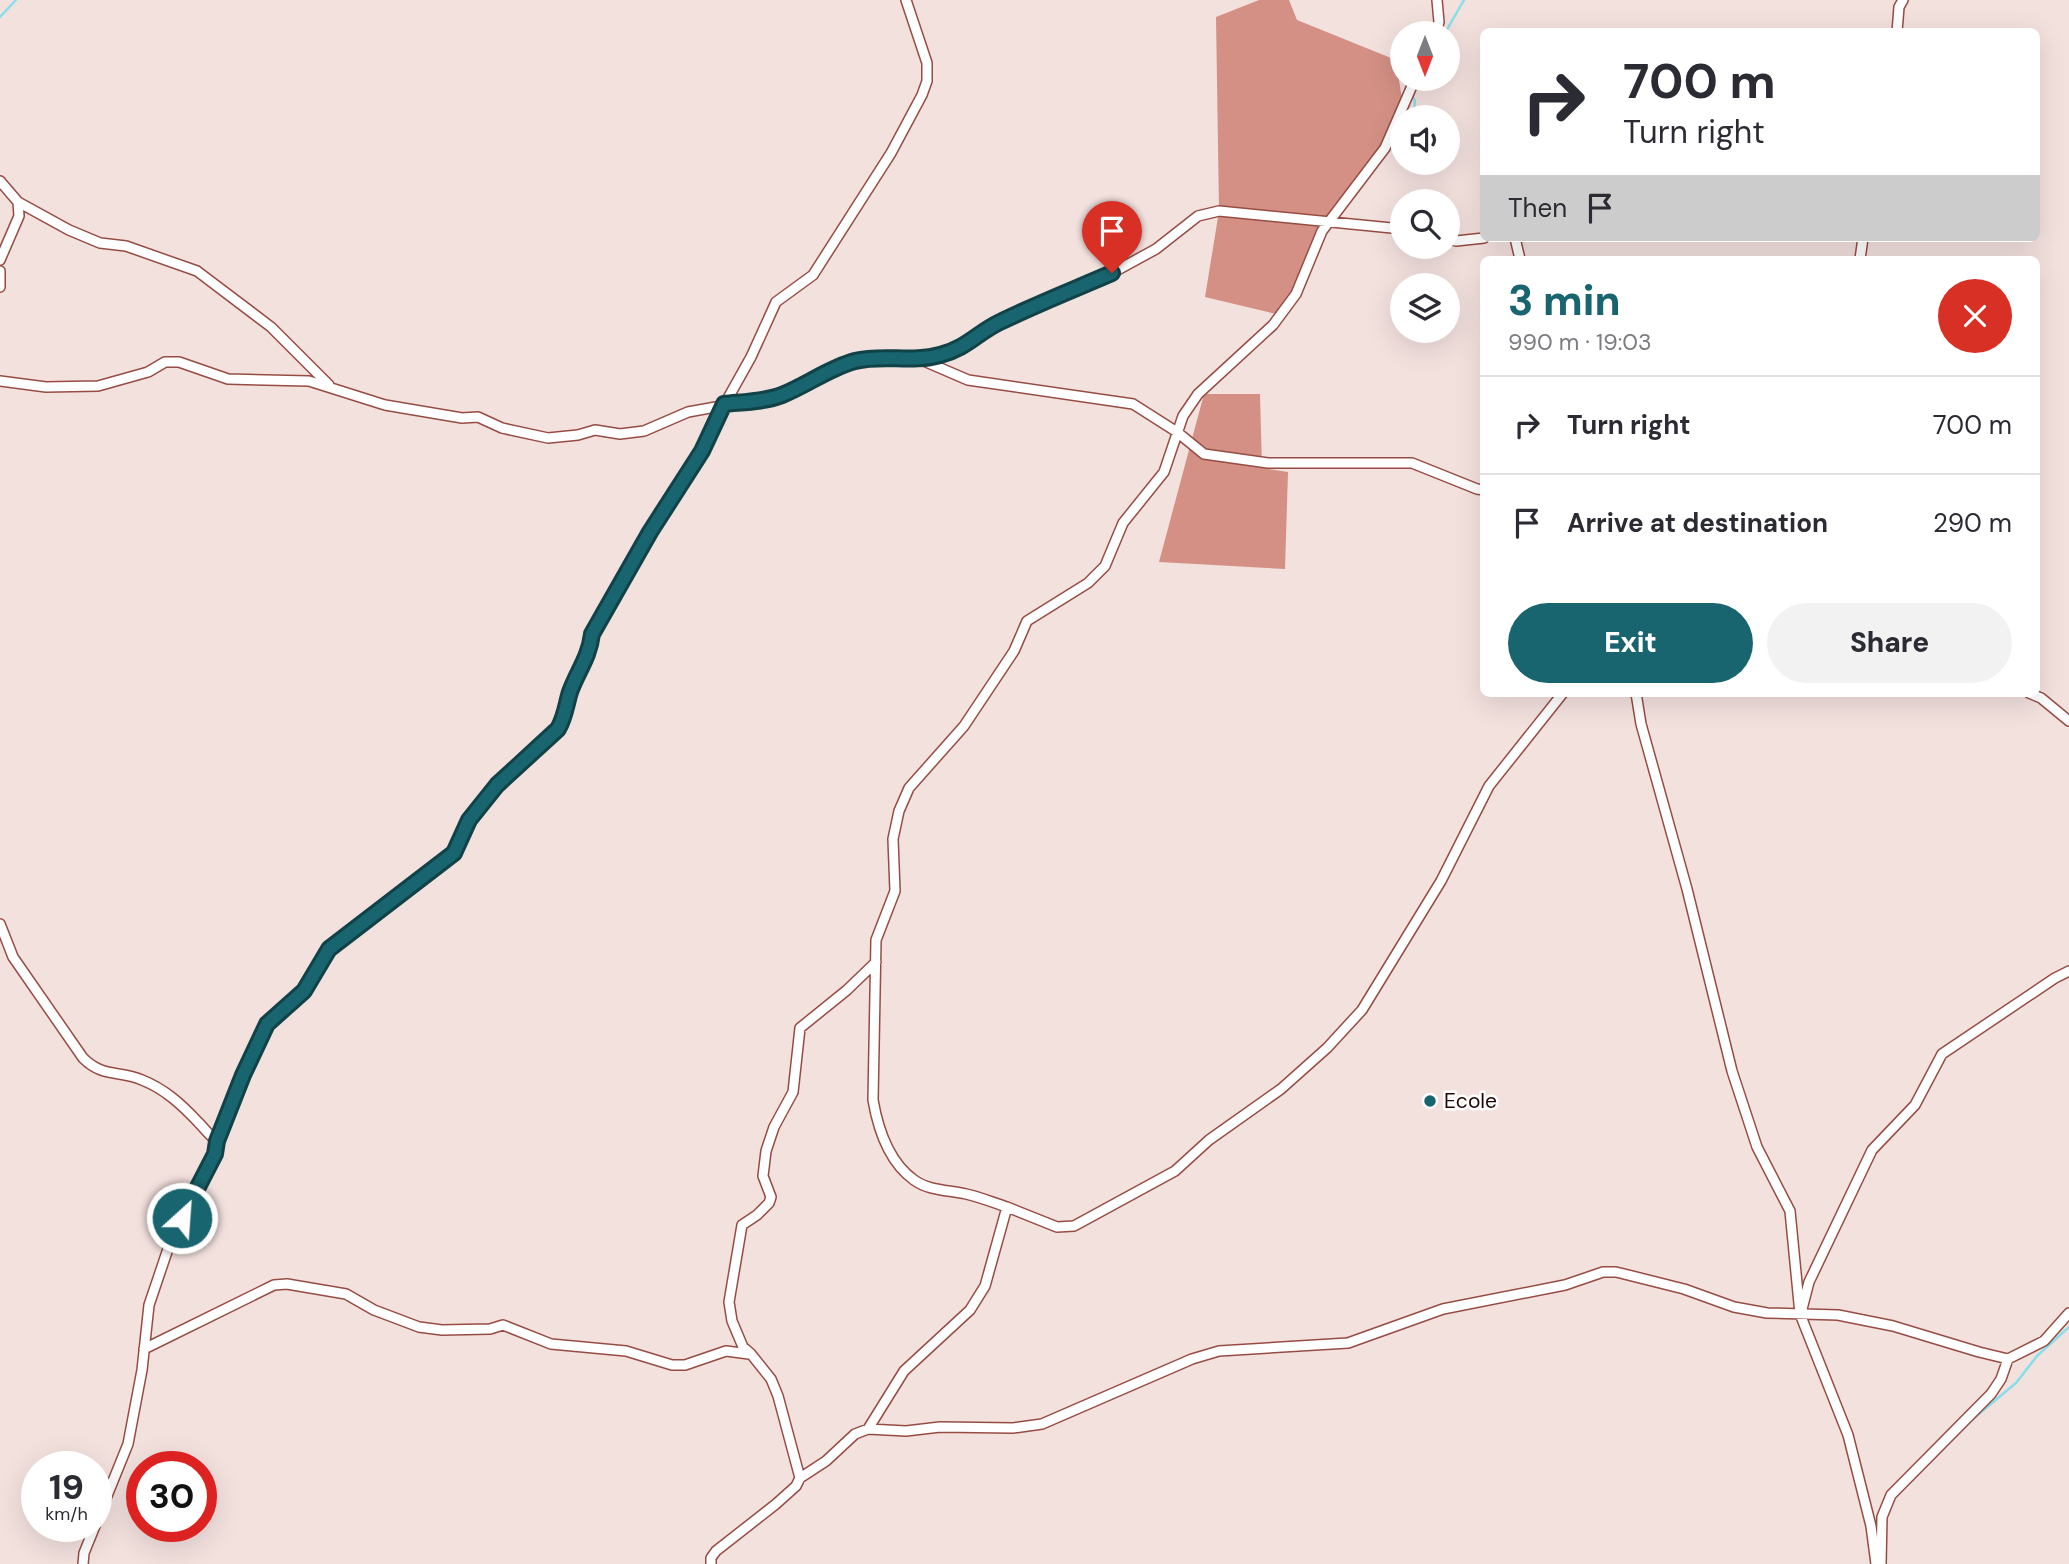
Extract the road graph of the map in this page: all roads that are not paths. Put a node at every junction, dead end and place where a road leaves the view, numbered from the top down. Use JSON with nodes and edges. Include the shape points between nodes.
{"nodes":[{"id":1,"x":906,"y":0,"type":"edge"},
{"id":2,"x":1437,"y":0,"type":"edge"},
{"id":3,"x":1903,"y":0,"type":"edge"},
{"id":4,"x":1439,"y":21,"type":"edge"},
{"id":5,"x":1897,"y":28,"type":"edge"},
{"id":6,"x":1410,"y":91,"type":"edge"},
{"id":7,"x":0,"y":181,"type":"edge"},
{"id":8,"x":18,"y":202,"type":"junction"},
{"id":9,"x":1328,"y":222,"type":"junction"},
{"id":10,"x":1390,"y":228,"type":"edge"},
{"id":11,"x":1480,"y":238,"type":"edge"},
{"id":12,"x":1460,"y":241,"type":"edge"},
{"id":13,"x":0,"y":260,"type":"edge"},
{"id":14,"x":0,"y":271,"type":"edge"},
{"id":15,"x":0,"y":287,"type":"edge"},
{"id":16,"x":917,"y":358,"type":"junction"},
{"id":17,"x":0,"y":381,"type":"edge"},
{"id":18,"x":329,"y":385,"type":"junction"},
{"id":19,"x":724,"y":404,"type":"junction"},
{"id":20,"x":1177,"y":432,"type":"junction"},
{"id":21,"x":1480,"y":489,"type":"edge"},
{"id":22,"x":1560,"y":697,"type":"edge"},
{"id":23,"x":1637,"y":697,"type":"edge"},
{"id":24,"x":2039,"y":697,"type":"edge"},
{"id":25,"x":2069,"y":721,"type":"edge"},
{"id":26,"x":0,"y":924,"type":"edge"},
{"id":27,"x":876,"y":962,"type":"junction"},
{"id":28,"x":2069,"y":971,"type":"edge"},
{"id":29,"x":217,"y":1141,"type":"junction"},
{"id":30,"x":1007,"y":1207,"type":"junction"},
{"id":31,"x":2069,"y":1313,"type":"edge"},
{"id":32,"x":1800,"y":1314,"type":"junction"},
{"id":33,"x":144,"y":1349,"type":"junction"},
{"id":34,"x":751,"y":1354,"type":"junction"},
{"id":35,"x":2008,"y":1359,"type":"junction"},
{"id":36,"x":868,"y":1429,"type":"junction"},
{"id":37,"x":800,"y":1478,"type":"junction"},
{"id":38,"x":112,"y":1484,"type":"edge"},
{"id":39,"x":89,"y":1542,"type":"edge"},
{"id":40,"x":83,"y":1564,"type":"edge"},
{"id":41,"x":711,"y":1564,"type":"edge"},
{"id":42,"x":1879,"y":1564,"type":"edge"}],
"edges":[{"from":1,"to":19,"type":"street","via":[[927,63],[922,94],[891,153],[813,275],[776,302]]},
{"from":2,"to":4,"type":"street"},
{"from":3,"to":5,"type":"street"},
{"from":6,"to":9,"type":"street","via":[[1385,148]]},
{"from":7,"to":8,"type":"street"},
{"from":8,"to":13,"type":"street","via":[[19,216]]},
{"from":8,"to":18,"type":"street","via":[[100,243],[126,246],[197,271],[271,327]]},
{"from":9,"to":10,"type":"street"},
{"from":9,"to":16,"type":"street","via":[[1219,211],[1198,216],[1156,249],[1112,273],[997,324],[967,346]]},
{"from":9,"to":20,"type":"street","via":[[1296,294],[1273,325],[1198,394]]},
{"from":11,"to":12,"type":"street"},
{"from":14,"to":15,"type":"street"},
{"from":16,"to":19,"type":"street","via":[[855,361],[782,395]]},
{"from":16,"to":20,"type":"street","via":[[968,380],[1133,404]]},
{"from":17,"to":18,"type":"street","via":[[46,387],[98,386],[148,372],[165,362],[178,362],[228,379]]},
{"from":18,"to":19,"type":"street","via":[[385,405],[478,417],[502,428],[548,438],[596,430],[644,431],[688,412]]},
{"from":19,"to":29,"type":"street","via":[[702,451],[592,634],[590,651],[558,729],[497,785],[469,820],[454,853],[329,949],[304,991],[267,1024]]},
{"from":20,"to":21,"type":"street","via":[[1204,454],[1268,463],[1412,463]]},
{"from":20,"to":27,"type":"street","via":[[1164,472],[1123,523],[1105,566],[1088,583],[1027,621],[1014,651],[964,726],[909,788],[893,839],[895,891],[876,940]]},
{"from":22,"to":30,"type":"street","via":[[1489,786],[1441,881],[1362,1010],[1327,1048],[1175,1171],[1074,1226],[1057,1227]]},
{"from":23,"to":32,"type":"street","via":[[1732,1071],[1757,1147],[1790,1211]]},
{"from":24,"to":25,"type":"street"},
{"from":26,"to":29,"type":"street","via":[[13,957],[83,1058],[94,1069],[141,1079],[170,1094]]},
{"from":27,"to":30,"type":"street","via":[[873,1100],[887,1148],[915,1181]]},
{"from":27,"to":34,"type":"street","via":[[800,1028],[793,1092],[766,1151],[763,1176],[771,1197],[757,1216],[742,1225],[729,1303],[743,1347]]},
{"from":28,"to":32,"type":"street","via":[[1942,1054],[1915,1105],[1872,1150],[1810,1282]]},
{"from":29,"to":33,"type":"street","via":[[215,1154],[171,1240],[149,1305]]},
{"from":30,"to":36,"type":"street","via":[[985,1286],[970,1310],[904,1371]]},
{"from":31,"to":35,"type":"street","via":[[2044,1341]]},
{"from":32,"to":35,"type":"street","via":[[1838,1315],[1893,1326]]},
{"from":32,"to":36,"type":"street","via":[[1734,1307],[1684,1289],[1603,1272],[1565,1285],[1443,1309],[1348,1343],[1219,1351],[1042,1424]]},
{"from":32,"to":42,"type":"street","via":[[1848,1435]]},
{"from":33,"to":34,"type":"street","via":[[274,1285],[288,1284],[346,1294],[419,1327],[490,1329],[503,1325],[551,1343],[626,1351],[672,1365],[726,1351]]},
{"from":33,"to":38,"type":"street","via":[[128,1444]]},
{"from":34,"to":37,"type":"street","via":[[778,1396]]},
{"from":35,"to":42,"type":"street","via":[[1991,1394],[1891,1495],[1882,1517]]},
{"from":36,"to":37,"type":"street","via":[[855,1434]]},
{"from":37,"to":41,"type":"street","via":[[776,1504],[716,1552]]},
{"from":39,"to":40,"type":"street"}]}
